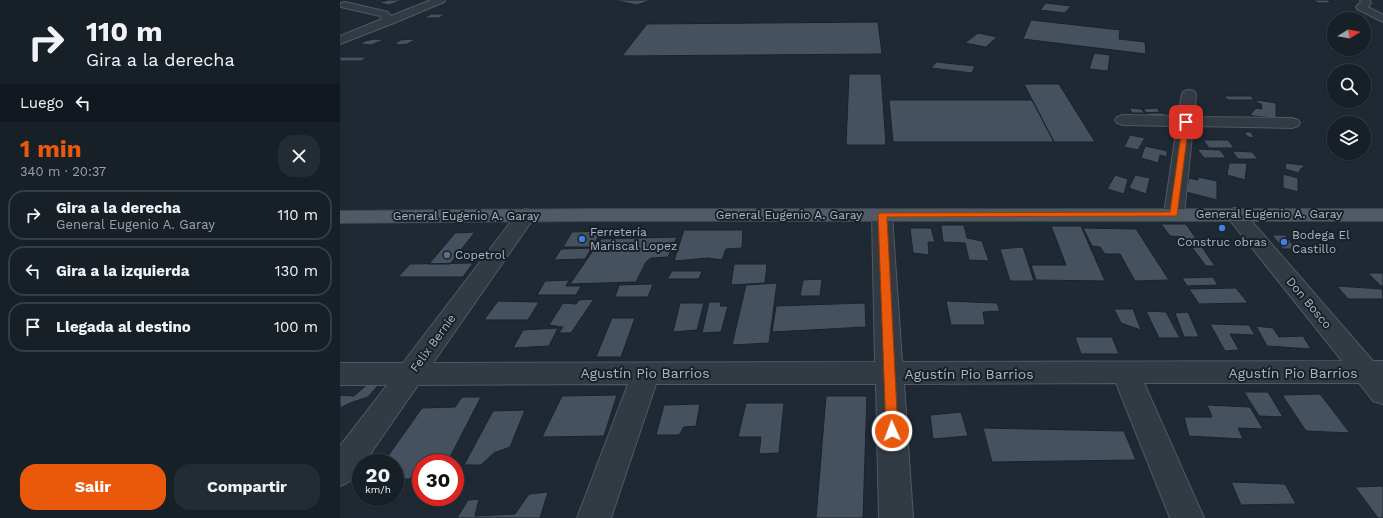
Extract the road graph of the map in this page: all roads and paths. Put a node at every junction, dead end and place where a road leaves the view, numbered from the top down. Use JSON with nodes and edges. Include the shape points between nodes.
{"nodes":[{"id":1,"x":421,"y":0,"type":"edge"},
{"id":2,"x":440,"y":0,"type":"edge"},
{"id":3,"x":1365,"y":0,"type":"edge"},
{"id":4,"x":345,"y":5,"type":"dead end"},
{"id":5,"x":386,"y":17,"type":"junction"},
{"id":6,"x":1383,"y":19,"type":"edge"},
{"id":7,"x":340,"y":31,"type":"edge"},
{"id":8,"x":340,"y":40,"type":"edge"},
{"id":9,"x":1189,"y":94,"type":"dead end"},
{"id":10,"x":1124,"y":120,"type":"dead end"},
{"id":11,"x":1186,"y":122,"type":"junction"},
{"id":12,"x":1292,"y":123,"type":"dead end"},
{"id":13,"x":882,"y":214,"type":"junction"},
{"id":14,"x":1174,"y":214,"type":"junction"},
{"id":15,"x":1235,"y":214,"type":"junction"},
{"id":16,"x":526,"y":215,"type":"junction"},
{"id":17,"x":1383,"y":215,"type":"edge"},
{"id":18,"x":340,"y":217,"type":"edge"},
{"id":19,"x":1374,"y":372,"type":"edge"},
{"id":20,"x":646,"y":373,"type":"junction"},
{"id":21,"x":890,"y":373,"type":"junction"},
{"id":22,"x":340,"y":374,"type":"edge"},
{"id":23,"x":411,"y":374,"type":"junction"},
{"id":24,"x":1126,"y":374,"type":"junction"},
{"id":25,"x":1383,"y":393,"type":"edge"},
{"id":26,"x":340,"y":471,"type":"edge"},
{"id":27,"x":594,"y":518,"type":"edge"},
{"id":28,"x":896,"y":518,"type":"edge"},
{"id":29,"x":1187,"y":518,"type":"edge"}],
"edges":[{"from":1,"to":5,"type":"street"},
{"from":2,"to":5,"type":"street"},
{"from":3,"to":6,"type":"street","via":[[1366,3],[1361,8]]},
{"from":4,"to":5,"type":"street"},
{"from":5,"to":7,"type":"street"},
{"from":5,"to":8,"type":"street"},
{"from":9,"to":11,"type":"street"},
{"from":10,"to":11,"type":"street"},
{"from":11,"to":12,"type":"street"},
{"from":11,"to":14,"type":"street"},
{"from":13,"to":14,"type":"main road","name":"General Eugenio A. Garay"},
{"from":13,"to":16,"type":"main road","name":"General Eugenio A. Garay"},
{"from":13,"to":21,"type":"street"},
{"from":14,"to":15,"type":"main road","name":"General Eugenio A. Garay"},
{"from":15,"to":17,"type":"main road","name":"General Eugenio A. Garay"},
{"from":15,"to":19,"type":"street","name":"Don Bosco"},
{"from":16,"to":18,"type":"main road","name":"General Eugenio A. Garay"},
{"from":16,"to":23,"type":"street","name":"Felix Bernie"},
{"from":19,"to":24,"type":"street","name":"Agustín Pio Barrios"},
{"from":19,"to":25,"type":"street","name":"Don Bosco"},
{"from":20,"to":21,"type":"street","name":"Agustín Pio Barrios"},
{"from":20,"to":23,"type":"street","name":"Agustín Pio Barrios"},
{"from":20,"to":27,"type":"street"},
{"from":21,"to":24,"type":"street","name":"Agustín Pio Barrios"},
{"from":21,"to":28,"type":"street"},
{"from":22,"to":23,"type":"street","name":"Agustín Pio Barrios"},
{"from":23,"to":26,"type":"street","name":"Felix Bernie"},
{"from":24,"to":29,"type":"street"}]}
